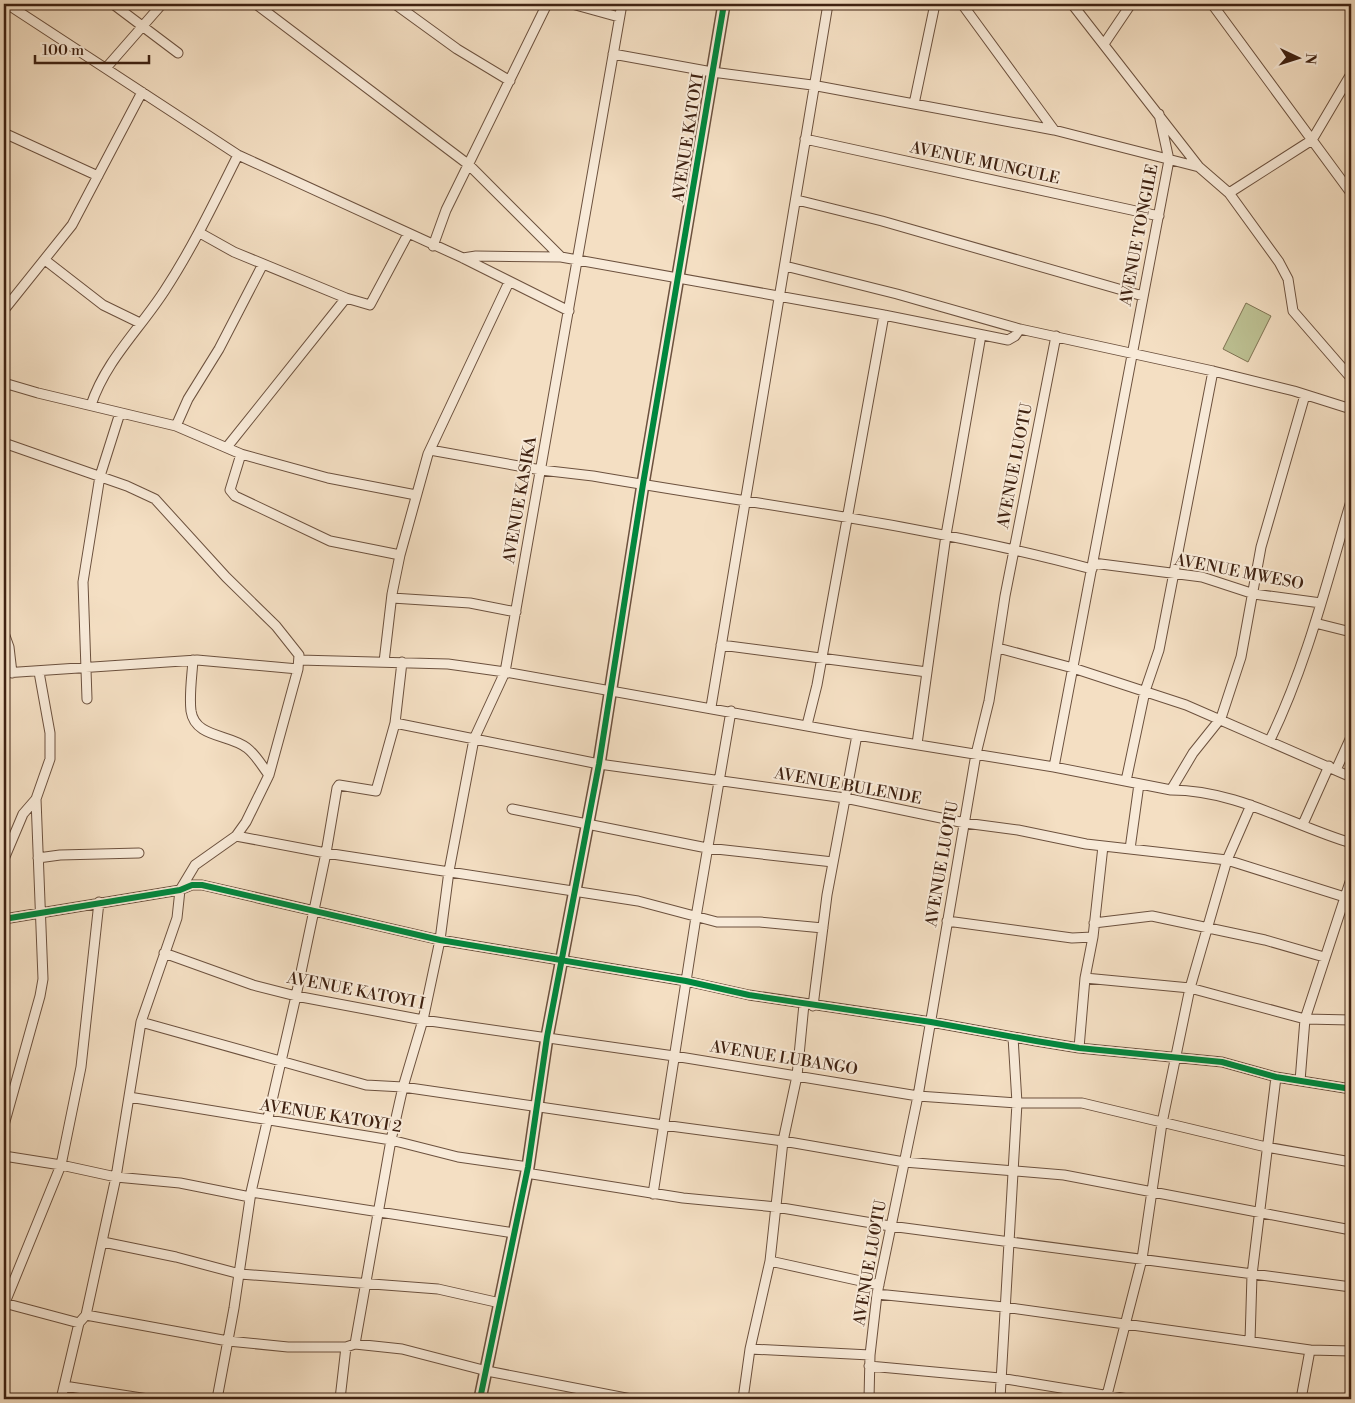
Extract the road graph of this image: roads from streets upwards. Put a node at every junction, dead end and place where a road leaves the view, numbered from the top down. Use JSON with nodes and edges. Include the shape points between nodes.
{"nodes":[{"id":1,"x":7,"y":4,"type":"edge"},
{"id":2,"x":113,"y":4,"type":"edge"},
{"id":3,"x":162,"y":4,"type":"edge"},
{"id":4,"x":256,"y":4,"type":"edge"},
{"id":5,"x":395,"y":4,"type":"edge"},
{"id":6,"x":547,"y":4,"type":"edge"},
{"id":7,"x":572,"y":4,"type":"edge"},
{"id":8,"x":622,"y":4,"type":"edge"},
{"id":9,"x":724,"y":4,"type":"edge"},
{"id":10,"x":828,"y":4,"type":"edge"},
{"id":11,"x":935,"y":4,"type":"edge"},
{"id":12,"x":962,"y":4,"type":"edge"},
{"id":13,"x":1072,"y":4,"type":"edge"},
{"id":14,"x":1131,"y":4,"type":"edge"},
{"id":15,"x":1212,"y":4,"type":"edge"},
{"id":16,"x":619,"y":17,"type":"junction"},
{"id":17,"x":142,"y":24,"type":"junction"},
{"id":18,"x":1104,"y":44,"type":"junction"},
{"id":19,"x":178,"y":53,"type":"dead end"},
{"id":20,"x":613,"y":54,"type":"junction"},
{"id":21,"x":106,"y":68,"type":"junction"},
{"id":22,"x":712,"y":72,"type":"junction"},
{"id":23,"x":1351,"y":74,"type":"edge"},
{"id":24,"x":510,"y":81,"type":"junction"},
{"id":25,"x":812,"y":86,"type":"junction"},
{"id":26,"x":142,"y":92,"type":"junction"},
{"id":27,"x":914,"y":104,"type":"junction"},
{"id":28,"x":1159,"y":114,"type":"junction"},
{"id":29,"x":1054,"y":130,"type":"junction"},
{"id":30,"x":4,"y":133,"type":"edge"},
{"id":31,"x":805,"y":140,"type":"junction"},
{"id":32,"x":1312,"y":140,"type":"junction"},
{"id":33,"x":238,"y":154,"type":"junction"},
{"id":34,"x":1169,"y":160,"type":"junction"},
{"id":35,"x":468,"y":165,"type":"junction"},
{"id":36,"x":1199,"y":166,"type":"junction"},
{"id":37,"x":98,"y":176,"type":"junction"},
{"id":38,"x":1228,"y":193,"type":"junction"},
{"id":39,"x":1351,"y":193,"type":"edge"},
{"id":40,"x":797,"y":200,"type":"junction"},
{"id":41,"x":1159,"y":216,"type":"junction"},
{"id":42,"x":200,"y":233,"type":"junction"},
{"id":43,"x":408,"y":234,"type":"junction"},
{"id":44,"x":433,"y":246,"type":"junction"},
{"id":45,"x":562,"y":257,"type":"junction"},
{"id":46,"x":463,"y":258,"type":"junction"},
{"id":47,"x":45,"y":260,"type":"junction"},
{"id":48,"x":576,"y":260,"type":"junction"},
{"id":49,"x":263,"y":264,"type":"junction"},
{"id":50,"x":785,"y":266,"type":"junction"},
{"id":51,"x":679,"y":277,"type":"junction"},
{"id":52,"x":509,"y":282,"type":"junction"},
{"id":53,"x":780,"y":296,"type":"junction"},
{"id":54,"x":1143,"y":296,"type":"junction"},
{"id":55,"x":346,"y":298,"type":"junction"},
{"id":56,"x":4,"y":310,"type":"edge"},
{"id":57,"x":569,"y":311,"type":"junction"},
{"id":58,"x":884,"y":315,"type":"junction"},
{"id":59,"x":140,"y":323,"type":"junction"},
{"id":60,"x":1020,"y":329,"type":"junction"},
{"id":61,"x":981,"y":335,"type":"junction"},
{"id":62,"x":1056,"y":336,"type":"junction"},
{"id":63,"x":1131,"y":353,"type":"junction"},
{"id":64,"x":1213,"y":371,"type":"junction"},
{"id":65,"x":1351,"y":378,"type":"edge"},
{"id":66,"x":4,"y":383,"type":"edge"},
{"id":67,"x":1305,"y":395,"type":"junction"},
{"id":68,"x":91,"y":406,"type":"junction"},
{"id":69,"x":1351,"y":410,"type":"edge"},
{"id":70,"x":120,"y":413,"type":"junction"},
{"id":71,"x":176,"y":426,"type":"junction"},
{"id":72,"x":4,"y":443,"type":"edge"},
{"id":73,"x":227,"y":447,"type":"junction"},
{"id":74,"x":430,"y":450,"type":"junction"},
{"id":75,"x":241,"y":454,"type":"junction"},
{"id":76,"x":541,"y":470,"type":"junction"},
{"id":77,"x":100,"y":476,"type":"junction"},
{"id":78,"x":643,"y":484,"type":"junction"},
{"id":79,"x":416,"y":496,"type":"junction"},
{"id":80,"x":744,"y":500,"type":"junction"},
{"id":81,"x":1351,"y":500,"type":"edge"},
{"id":82,"x":848,"y":518,"type":"junction"},
{"id":83,"x":946,"y":535,"type":"junction"},
{"id":84,"x":1014,"y":548,"type":"junction"},
{"id":85,"x":400,"y":555,"type":"junction"},
{"id":86,"x":1092,"y":566,"type":"junction"},
{"id":87,"x":1174,"y":574,"type":"junction"},
{"id":88,"x":1254,"y":594,"type":"junction"},
{"id":89,"x":392,"y":598,"type":"junction"},
{"id":90,"x":1321,"y":603,"type":"junction"},
{"id":91,"x":516,"y":612,"type":"junction"},
{"id":92,"x":1315,"y":623,"type":"junction"},
{"id":93,"x":1351,"y":632,"type":"edge"},
{"id":94,"x":4,"y":633,"type":"edge"},
{"id":95,"x":721,"y":645,"type":"junction"},
{"id":96,"x":998,"y":648,"type":"junction"},
{"id":97,"x":822,"y":658,"type":"junction"},
{"id":98,"x":193,"y":660,"type":"junction"},
{"id":99,"x":384,"y":662,"type":"junction"},
{"id":100,"x":402,"y":662,"type":"junction"},
{"id":101,"x":298,"y":664,"type":"junction"},
{"id":102,"x":86,"y":667,"type":"junction"},
{"id":103,"x":1073,"y":668,"type":"junction"},
{"id":104,"x":39,"y":672,"type":"junction"},
{"id":105,"x":505,"y":672,"type":"junction"},
{"id":106,"x":926,"y":672,"type":"junction"},
{"id":107,"x":8,"y":673,"type":"edge"},
{"id":108,"x":611,"y":691,"type":"junction"},
{"id":109,"x":1145,"y":691,"type":"junction"},
{"id":110,"x":87,"y":699,"type":"dead end"},
{"id":111,"x":711,"y":707,"type":"junction"},
{"id":112,"x":731,"y":712,"type":"junction"},
{"id":113,"x":1221,"y":718,"type":"junction"},
{"id":114,"x":396,"y":723,"type":"junction"},
{"id":115,"x":807,"y":725,"type":"junction"},
{"id":116,"x":857,"y":735,"type":"junction"},
{"id":117,"x":1351,"y":737,"type":"edge"},
{"id":118,"x":474,"y":739,"type":"junction"},
{"id":119,"x":1270,"y":740,"type":"junction"},
{"id":120,"x":918,"y":744,"type":"junction"},
{"id":121,"x":976,"y":754,"type":"junction"},
{"id":122,"x":598,"y":764,"type":"junction"},
{"id":123,"x":1054,"y":766,"type":"junction"},
{"id":124,"x":1332,"y":768,"type":"junction"},
{"id":125,"x":269,"y":775,"type":"junction"},
{"id":126,"x":1351,"y":777,"type":"edge"},
{"id":127,"x":718,"y":779,"type":"junction"},
{"id":128,"x":1126,"y":781,"type":"junction"},
{"id":129,"x":1139,"y":784,"type":"junction"},
{"id":130,"x":1171,"y":790,"type":"junction"},
{"id":131,"x":845,"y":798,"type":"junction"},
{"id":132,"x":36,"y":800,"type":"junction"},
{"id":133,"x":1251,"y":805,"type":"junction"},
{"id":134,"x":512,"y":809,"type":"dead end"},
{"id":135,"x":965,"y":823,"type":"junction"},
{"id":136,"x":1303,"y":824,"type":"junction"},
{"id":137,"x":587,"y":826,"type":"junction"},
{"id":138,"x":236,"y":836,"type":"junction"},
{"id":139,"x":1351,"y":843,"type":"edge"},
{"id":140,"x":1104,"y":846,"type":"junction"},
{"id":141,"x":707,"y":848,"type":"junction"},
{"id":142,"x":1130,"y":849,"type":"junction"},
{"id":143,"x":139,"y":853,"type":"dead end"},
{"id":144,"x":326,"y":853,"type":"junction"},
{"id":145,"x":38,"y":858,"type":"junction"},
{"id":146,"x":4,"y":859,"type":"edge"},
{"id":147,"x":1227,"y":860,"type":"junction"},
{"id":148,"x":833,"y":862,"type":"junction"},
{"id":149,"x":449,"y":871,"type":"junction"},
{"id":150,"x":1351,"y":879,"type":"edge"},
{"id":151,"x":180,"y":890,"type":"junction"},
{"id":152,"x":573,"y":891,"type":"junction"},
{"id":153,"x":1348,"y":898,"type":"edge"},
{"id":154,"x":99,"y":902,"type":"junction"},
{"id":155,"x":314,"y":911,"type":"junction"},
{"id":156,"x":40,"y":914,"type":"junction"},
{"id":157,"x":696,"y":917,"type":"junction"},
{"id":158,"x":4,"y":919,"type":"edge"},
{"id":159,"x":947,"y":921,"type":"junction"},
{"id":160,"x":1094,"y":924,"type":"junction"},
{"id":161,"x":1208,"y":927,"type":"junction"},
{"id":162,"x":823,"y":928,"type":"junction"},
{"id":163,"x":1093,"y":937,"type":"junction"},
{"id":164,"x":440,"y":940,"type":"junction"},
{"id":165,"x":164,"y":953,"type":"junction"},
{"id":166,"x":1324,"y":957,"type":"junction"},
{"id":167,"x":561,"y":960,"type":"junction"},
{"id":168,"x":1085,"y":978,"type":"junction"},
{"id":169,"x":686,"y":981,"type":"junction"},
{"id":170,"x":1190,"y":988,"type":"junction"},
{"id":171,"x":296,"y":996,"type":"junction"},
{"id":172,"x":808,"y":1005,"type":"junction"},
{"id":173,"x":1305,"y":1019,"type":"junction"},
{"id":174,"x":423,"y":1020,"type":"junction"},
{"id":175,"x":1351,"y":1020,"type":"edge"},
{"id":176,"x":141,"y":1022,"type":"junction"},
{"id":177,"x":931,"y":1022,"type":"junction"},
{"id":178,"x":547,"y":1036,"type":"junction"},
{"id":179,"x":1013,"y":1037,"type":"junction"},
{"id":180,"x":1079,"y":1048,"type":"junction"},
{"id":181,"x":674,"y":1056,"type":"junction"},
{"id":182,"x":1174,"y":1058,"type":"junction"},
{"id":183,"x":281,"y":1061,"type":"junction"},
{"id":184,"x":797,"y":1076,"type":"junction"},
{"id":185,"x":1276,"y":1077,"type":"junction"},
{"id":186,"x":1300,"y":1081,"type":"junction"},
{"id":187,"x":403,"y":1087,"type":"junction"},
{"id":188,"x":1351,"y":1089,"type":"edge"},
{"id":189,"x":918,"y":1096,"type":"junction"},
{"id":190,"x":130,"y":1097,"type":"junction"},
{"id":191,"x":1016,"y":1102,"type":"junction"},
{"id":192,"x":538,"y":1106,"type":"junction"},
{"id":193,"x":266,"y":1121,"type":"junction"},
{"id":194,"x":1162,"y":1123,"type":"junction"},
{"id":195,"x":4,"y":1125,"type":"edge"},
{"id":196,"x":663,"y":1126,"type":"junction"},
{"id":197,"x":391,"y":1140,"type":"junction"},
{"id":198,"x":783,"y":1141,"type":"junction"},
{"id":199,"x":1266,"y":1147,"type":"junction"},
{"id":200,"x":4,"y":1156,"type":"edge"},
{"id":201,"x":904,"y":1162,"type":"junction"},
{"id":202,"x":1351,"y":1162,"type":"edge"},
{"id":203,"x":61,"y":1165,"type":"junction"},
{"id":204,"x":527,"y":1170,"type":"junction"},
{"id":205,"x":1011,"y":1172,"type":"junction"},
{"id":206,"x":116,"y":1177,"type":"junction"},
{"id":207,"x":1152,"y":1191,"type":"junction"},
{"id":208,"x":251,"y":1194,"type":"junction"},
{"id":209,"x":653,"y":1194,"type":"junction"},
{"id":210,"x":776,"y":1207,"type":"junction"},
{"id":211,"x":378,"y":1210,"type":"junction"},
{"id":212,"x":1259,"y":1212,"type":"junction"},
{"id":213,"x":890,"y":1226,"type":"junction"},
{"id":214,"x":1351,"y":1230,"type":"edge"},
{"id":215,"x":514,"y":1233,"type":"junction"},
{"id":216,"x":1008,"y":1240,"type":"junction"},
{"id":217,"x":103,"y":1242,"type":"junction"},
{"id":218,"x":1142,"y":1259,"type":"junction"},
{"id":219,"x":770,"y":1261,"type":"junction"},
{"id":220,"x":240,"y":1274,"type":"junction"},
{"id":221,"x":1252,"y":1275,"type":"junction"},
{"id":222,"x":365,"y":1285,"type":"junction"},
{"id":223,"x":1351,"y":1287,"type":"edge"},
{"id":224,"x":878,"y":1289,"type":"junction"},
{"id":225,"x":500,"y":1303,"type":"junction"},
{"id":226,"x":4,"y":1304,"type":"edge"},
{"id":227,"x":1004,"y":1307,"type":"junction"},
{"id":228,"x":86,"y":1315,"type":"junction"},
{"id":229,"x":79,"y":1323,"type":"junction"},
{"id":230,"x":1126,"y":1324,"type":"junction"},
{"id":231,"x":228,"y":1340,"type":"junction"},
{"id":232,"x":1250,"y":1341,"type":"junction"},
{"id":233,"x":355,"y":1344,"type":"junction"},
{"id":234,"x":346,"y":1347,"type":"junction"},
{"id":235,"x":750,"y":1349,"type":"junction"},
{"id":236,"x":1310,"y":1350,"type":"junction"},
{"id":237,"x":1351,"y":1351,"type":"edge"},
{"id":238,"x":870,"y":1355,"type":"junction"},
{"id":239,"x":869,"y":1366,"type":"junction"},
{"id":240,"x":487,"y":1371,"type":"junction"},
{"id":241,"x":1000,"y":1378,"type":"junction"},
{"id":242,"x":64,"y":1386,"type":"junction"},
{"id":243,"x":1106,"y":1397,"type":"edge"},
{"id":244,"x":616,"y":1398,"type":"edge"},
{"id":245,"x":61,"y":1399,"type":"edge"},
{"id":246,"x":148,"y":1399,"type":"edge"},
{"id":247,"x":218,"y":1399,"type":"edge"},
{"id":248,"x":340,"y":1399,"type":"edge"},
{"id":249,"x":480,"y":1399,"type":"edge"},
{"id":250,"x":631,"y":1399,"type":"edge"},
{"id":251,"x":743,"y":1399,"type":"edge"},
{"id":252,"x":869,"y":1399,"type":"edge"},
{"id":253,"x":1000,"y":1399,"type":"edge"},
{"id":254,"x":1128,"y":1399,"type":"edge"},
{"id":255,"x":1301,"y":1399,"type":"edge"}],
"edges":[{"from":1,"to":21,"type":"street"},
{"from":2,"to":17,"type":"street"},
{"from":3,"to":17,"type":"street"},
{"from":4,"to":35,"type":"street"},
{"from":5,"to":24,"type":"street","via":[[457,49]]},
{"from":6,"to":24,"type":"street"},
{"from":7,"to":16,"type":"street"},
{"from":8,"to":16,"type":"street","name":"AVENUE KASIKA"},
{"from":9,"to":22,"type":"street","name":"AVENUE KATOYI"},
{"from":10,"to":25,"type":"street"},
{"from":11,"to":27,"type":"street"},
{"from":12,"to":29,"type":"street"},
{"from":13,"to":18,"type":"street","name":"AVENUE TONGILE"},
{"from":14,"to":18,"type":"street"},
{"from":15,"to":32,"type":"street"},
{"from":16,"to":20,"type":"street","name":"AVENUE KASIKA"},
{"from":17,"to":19,"type":"street"},
{"from":17,"to":21,"type":"street"},
{"from":18,"to":28,"type":"street","name":"AVENUE TONGILE"},
{"from":20,"to":22,"type":"street"},
{"from":20,"to":48,"type":"street","name":"AVENUE KASIKA"},
{"from":21,"to":26,"type":"street"},
{"from":22,"to":25,"type":"street"},
{"from":22,"to":51,"type":"street","name":"AVENUE KATOYI"},
{"from":23,"to":32,"type":"street"},
{"from":24,"to":35,"type":"street"},
{"from":25,"to":27,"type":"street"},
{"from":25,"to":31,"type":"street"},
{"from":26,"to":33,"type":"street"},
{"from":26,"to":37,"type":"street"},
{"from":27,"to":29,"type":"street"},
{"from":28,"to":34,"type":"street","name":"AVENUE TONGILE"},
{"from":28,"to":36,"type":"street"},
{"from":29,"to":34,"type":"street"},
{"from":30,"to":37,"type":"street"},
{"from":31,"to":40,"type":"street"},
{"from":31,"to":41,"type":"street","name":"AVENUE MUNGULE"},
{"from":32,"to":38,"type":"street"},
{"from":32,"to":39,"type":"street"},
{"from":33,"to":42,"type":"street"},
{"from":33,"to":43,"type":"street"},
{"from":34,"to":36,"type":"street"},
{"from":34,"to":41,"type":"street","name":"AVENUE TONGILE"},
{"from":35,"to":44,"type":"street"},
{"from":35,"to":45,"type":"street"},
{"from":36,"to":38,"type":"street"},
{"from":37,"to":47,"type":"street","via":[[72,224]]},
{"from":38,"to":65,"type":"street","via":[[1280,262],[1288,279],[1293,311]]},
{"from":40,"to":50,"type":"street"},
{"from":40,"to":54,"type":"street","via":[[882,220]]},
{"from":41,"to":54,"type":"street","name":"AVENUE TONGILE"},
{"from":42,"to":49,"type":"street"},
{"from":42,"to":59,"type":"street"},
{"from":43,"to":44,"type":"street"},
{"from":43,"to":55,"type":"street","via":[[373,304]]},
{"from":44,"to":46,"type":"street"},
{"from":45,"to":46,"type":"street"},
{"from":45,"to":48,"type":"street"},
{"from":46,"to":52,"type":"street"},
{"from":47,"to":56,"type":"street"},
{"from":47,"to":59,"type":"street","via":[[103,305]]},
{"from":48,"to":51,"type":"street"},
{"from":48,"to":57,"type":"street","name":"AVENUE KASIKA"},
{"from":49,"to":55,"type":"street"},
{"from":49,"to":71,"type":"street"},
{"from":50,"to":53,"type":"street"},
{"from":50,"to":60,"type":"street"},
{"from":51,"to":53,"type":"street"},
{"from":51,"to":78,"type":"street","name":"AVENUE KATOYI"},
{"from":52,"to":57,"type":"street"},
{"from":52,"to":74,"type":"street"},
{"from":53,"to":58,"type":"street"},
{"from":53,"to":80,"type":"street"},
{"from":54,"to":63,"type":"street","name":"AVENUE TONGILE"},
{"from":55,"to":73,"type":"street"},
{"from":57,"to":76,"type":"street","name":"AVENUE KASIKA"},
{"from":58,"to":61,"type":"street"},
{"from":58,"to":82,"type":"street"},
{"from":59,"to":68,"type":"street","via":[[108,368]]},
{"from":60,"to":61,"type":"street","via":[[1008,340]]},
{"from":60,"to":62,"type":"street"},
{"from":61,"to":83,"type":"street"},
{"from":62,"to":63,"type":"street"},
{"from":62,"to":84,"type":"street","name":"AVENUE LUOTU"},
{"from":63,"to":64,"type":"street"},
{"from":63,"to":86,"type":"street","name":"AVENUE TONGILE"},
{"from":64,"to":67,"type":"street"},
{"from":64,"to":87,"type":"street"},
{"from":66,"to":68,"type":"street"},
{"from":67,"to":69,"type":"street"},
{"from":67,"to":88,"type":"street","via":[[1261,547]]},
{"from":68,"to":70,"type":"street"},
{"from":70,"to":71,"type":"street"},
{"from":70,"to":77,"type":"street"},
{"from":71,"to":73,"type":"street"},
{"from":72,"to":77,"type":"street"},
{"from":73,"to":75,"type":"street"},
{"from":74,"to":76,"type":"street","name":"AVENUE MWESO"},
{"from":74,"to":79,"type":"street"},
{"from":75,"to":79,"type":"street","via":[[335,480]]},
{"from":75,"to":85,"type":"street","via":[[230,490],[235,496],[330,541]]},
{"from":76,"to":78,"type":"street","name":"AVENUE MWESO"},
{"from":76,"to":91,"type":"street","name":"AVENUE KASIKA"},
{"from":77,"to":101,"type":"street","via":[[155,499],[296,649]]},
{"from":77,"to":102,"type":"street","via":[[83,582]]},
{"from":78,"to":80,"type":"street","name":"AVENUE MWESO"},
{"from":78,"to":108,"type":"street","name":"AVENUE KATOYI"},
{"from":79,"to":85,"type":"street"},
{"from":80,"to":82,"type":"street","name":"AVENUE MWESO"},
{"from":80,"to":95,"type":"street"},
{"from":81,"to":90,"type":"street"},
{"from":82,"to":83,"type":"street","name":"AVENUE MWESO"},
{"from":82,"to":97,"type":"street"},
{"from":83,"to":84,"type":"street","name":"AVENUE MWESO"},
{"from":83,"to":106,"type":"street"},
{"from":84,"to":86,"type":"street","name":"AVENUE MWESO"},
{"from":84,"to":96,"type":"street","name":"AVENUE LUOTU"},
{"from":85,"to":89,"type":"street"},
{"from":86,"to":87,"type":"street","name":"AVENUE MWESO"},
{"from":86,"to":103,"type":"street","name":"AVENUE TONGILE"},
{"from":87,"to":88,"type":"street","name":"AVENUE MWESO","via":[[1202,577]]},
{"from":87,"to":109,"type":"street","via":[[1158,650]]},
{"from":88,"to":90,"type":"street","name":"AVENUE MWESO"},
{"from":88,"to":113,"type":"street","via":[[1241,657]]},
{"from":89,"to":91,"type":"street","via":[[470,603]]},
{"from":89,"to":99,"type":"street"},
{"from":90,"to":92,"type":"street"},
{"from":91,"to":105,"type":"street","name":"AVENUE KASIKA"},
{"from":92,"to":93,"type":"street"},
{"from":92,"to":119,"type":"street","via":[[1286,706]]},
{"from":94,"to":107,"type":"street","via":[[9,647]]},
{"from":95,"to":97,"type":"street"},
{"from":95,"to":111,"type":"street"},
{"from":96,"to":103,"type":"street"},
{"from":96,"to":121,"type":"street","name":"AVENUE LUOTU"},
{"from":97,"to":106,"type":"street"},
{"from":97,"to":115,"type":"street"},
{"from":98,"to":101,"type":"street"},
{"from":98,"to":102,"type":"street"},
{"from":98,"to":125,"type":"street","via":[[191,711],[197,723],[202,730],[248,748]]},
{"from":99,"to":100,"type":"street"},
{"from":99,"to":101,"type":"street"},
{"from":100,"to":105,"type":"street"},
{"from":100,"to":114,"type":"street"},
{"from":101,"to":125,"type":"street"},
{"from":102,"to":104,"type":"street"},
{"from":102,"to":110,"type":"street"},
{"from":103,"to":109,"type":"street"},
{"from":103,"to":123,"type":"street","name":"AVENUE TONGILE"},
{"from":104,"to":107,"type":"street"},
{"from":104,"to":132,"type":"street","via":[[50,733],[50,759]]},
{"from":105,"to":108,"type":"street"},
{"from":105,"to":118,"type":"street","name":"AVENUE KASIKA"},
{"from":106,"to":120,"type":"street"},
{"from":108,"to":111,"type":"street"},
{"from":108,"to":122,"type":"street","name":"AVENUE KATOYI"},
{"from":109,"to":113,"type":"street"},
{"from":109,"to":128,"type":"street"},
{"from":111,"to":112,"type":"street"},
{"from":112,"to":115,"type":"street"},
{"from":112,"to":127,"type":"street"},
{"from":113,"to":119,"type":"street"},
{"from":113,"to":130,"type":"street","via":[[1193,753]]},
{"from":114,"to":118,"type":"street","name":"AVENUE BULENDE"},
{"from":114,"to":144,"type":"street","via":[[375,792],[340,785],[337,788]]},
{"from":115,"to":116,"type":"street"},
{"from":116,"to":120,"type":"street"},
{"from":116,"to":131,"type":"street"},
{"from":117,"to":124,"type":"street"},
{"from":118,"to":122,"type":"street","name":"AVENUE BULENDE"},
{"from":118,"to":149,"type":"street","name":"AVENUE KASIKA"},
{"from":119,"to":124,"type":"street"},
{"from":120,"to":121,"type":"street"},
{"from":121,"to":123,"type":"street"},
{"from":121,"to":135,"type":"street","name":"AVENUE LUOTU"},
{"from":122,"to":127,"type":"street","name":"AVENUE BULENDE"},
{"from":122,"to":137,"type":"street","name":"AVENUE KATOYI"},
{"from":123,"to":128,"type":"street"},
{"from":124,"to":126,"type":"street"},
{"from":124,"to":136,"type":"street"},
{"from":125,"to":138,"type":"street"},
{"from":127,"to":131,"type":"street","name":"AVENUE BULENDE"},
{"from":127,"to":141,"type":"street"},
{"from":128,"to":129,"type":"street"},
{"from":129,"to":130,"type":"street"},
{"from":129,"to":142,"type":"street"},
{"from":130,"to":133,"type":"street","via":[[1211,793]]},
{"from":131,"to":135,"type":"street","name":"AVENUE BULENDE"},
{"from":131,"to":148,"type":"street"},
{"from":132,"to":145,"type":"street"},
{"from":132,"to":146,"type":"street","via":[[24,814]]},
{"from":133,"to":136,"type":"street"},
{"from":133,"to":147,"type":"street"},
{"from":134,"to":137,"type":"street"},
{"from":135,"to":140,"type":"street","name":"AVENUE BULENDE"},
{"from":135,"to":159,"type":"street","name":"AVENUE LUOTU"},
{"from":136,"to":139,"type":"street"},
{"from":137,"to":141,"type":"street"},
{"from":137,"to":152,"type":"street","name":"AVENUE KATOYI"},
{"from":138,"to":144,"type":"street"},
{"from":138,"to":151,"type":"street","via":[[196,865]]},
{"from":140,"to":142,"type":"street","name":"AVENUE BULENDE"},
{"from":140,"to":160,"type":"street"},
{"from":141,"to":148,"type":"street"},
{"from":141,"to":157,"type":"street"},
{"from":142,"to":147,"type":"street","name":"AVENUE BULENDE"},
{"from":143,"to":145,"type":"street"},
{"from":144,"to":149,"type":"street"},
{"from":144,"to":155,"type":"street"},
{"from":145,"to":156,"type":"street"},
{"from":147,"to":153,"type":"street","name":"AVENUE BULENDE"},
{"from":147,"to":161,"type":"street"},
{"from":148,"to":162,"type":"street"},
{"from":149,"to":152,"type":"street"},
{"from":149,"to":164,"type":"street","name":"AVENUE KASIKA"},
{"from":150,"to":153,"type":"street"},
{"from":151,"to":154,"type":"street"},
{"from":151,"to":155,"type":"street","via":[[202,885]]},
{"from":151,"to":165,"type":"street","via":[[176,918]]},
{"from":152,"to":157,"type":"street","via":[[647,903]]},
{"from":152,"to":167,"type":"street","name":"AVENUE KATOYI"},
{"from":153,"to":166,"type":"street"},
{"from":154,"to":156,"type":"street"},
{"from":154,"to":203,"type":"street","via":[[81,1067]]},
{"from":155,"to":164,"type":"street"},
{"from":155,"to":171,"type":"street"},
{"from":156,"to":158,"type":"street"},
{"from":156,"to":195,"type":"street","via":[[43,980]]},
{"from":157,"to":162,"type":"street","via":[[717,922]]},
{"from":157,"to":169,"type":"street"},
{"from":159,"to":163,"type":"street","via":[[1072,938]]},
{"from":159,"to":177,"type":"street","name":"AVENUE LUOTU"},
{"from":160,"to":161,"type":"street","via":[[1152,916]]},
{"from":160,"to":163,"type":"street"},
{"from":161,"to":166,"type":"street"},
{"from":161,"to":170,"type":"street"},
{"from":162,"to":172,"type":"street"},
{"from":163,"to":168,"type":"street"},
{"from":164,"to":167,"type":"street"},
{"from":164,"to":174,"type":"street","name":"AVENUE KASIKA"},
{"from":165,"to":171,"type":"street","name":"AVENUE KATOYI I","via":[[253,985]]},
{"from":165,"to":176,"type":"street"},
{"from":166,"to":173,"type":"street"},
{"from":167,"to":169,"type":"street"},
{"from":167,"to":178,"type":"street","name":"AVENUE KATOYI"},
{"from":168,"to":170,"type":"street"},
{"from":168,"to":180,"type":"street"},
{"from":169,"to":172,"type":"street"},
{"from":169,"to":181,"type":"street"},
{"from":170,"to":173,"type":"street"},
{"from":170,"to":182,"type":"street"},
{"from":171,"to":174,"type":"street","name":"AVENUE KATOYI I"},
{"from":171,"to":183,"type":"street"},
{"from":172,"to":177,"type":"street"},
{"from":172,"to":184,"type":"street"},
{"from":173,"to":175,"type":"street"},
{"from":173,"to":186,"type":"street"},
{"from":174,"to":178,"type":"street","name":"AVENUE KATOYI I"},
{"from":174,"to":187,"type":"street","name":"AVENUE KASIKA"},
{"from":176,"to":183,"type":"street"},
{"from":176,"to":190,"type":"street"},
{"from":177,"to":179,"type":"street"},
{"from":177,"to":189,"type":"street","name":"AVENUE LUOTU"},
{"from":178,"to":181,"type":"street","name":"AVENUE LUBANGO"},
{"from":178,"to":192,"type":"street","name":"AVENUE KATOYI"},
{"from":179,"to":180,"type":"street"},
{"from":179,"to":191,"type":"street"},
{"from":180,"to":182,"type":"street"},
{"from":181,"to":184,"type":"street","name":"AVENUE LUBANGO"},
{"from":181,"to":196,"type":"street"},
{"from":182,"to":185,"type":"street","via":[[1222,1062]]},
{"from":182,"to":194,"type":"street"},
{"from":183,"to":187,"type":"street","via":[[366,1085]]},
{"from":183,"to":193,"type":"street"},
{"from":184,"to":189,"type":"street","name":"AVENUE LUBANGO"},
{"from":184,"to":198,"type":"street"},
{"from":185,"to":186,"type":"street"},
{"from":185,"to":199,"type":"street"},
{"from":186,"to":188,"type":"street"},
{"from":187,"to":192,"type":"street"},
{"from":187,"to":197,"type":"street","name":"AVENUE KASIKA"},
{"from":189,"to":191,"type":"street","name":"AVENUE LUBANGO"},
{"from":189,"to":201,"type":"street","name":"AVENUE LUOTU"},
{"from":190,"to":193,"type":"street","name":"AVENUE KATOYI 2"},
{"from":190,"to":206,"type":"street"},
{"from":191,"to":194,"type":"street","name":"AVENUE LUBANGO","via":[[1082,1104]]},
{"from":191,"to":205,"type":"street"},
{"from":192,"to":196,"type":"street"},
{"from":192,"to":204,"type":"street","name":"AVENUE KATOYI"},
{"from":193,"to":197,"type":"street","name":"AVENUE KATOYI 2"},
{"from":193,"to":208,"type":"street"},
{"from":194,"to":199,"type":"street","name":"AVENUE LUBANGO"},
{"from":194,"to":207,"type":"street"},
{"from":196,"to":198,"type":"street"},
{"from":196,"to":209,"type":"street"},
{"from":197,"to":204,"type":"street","name":"AVENUE KATOYI 2"},
{"from":197,"to":211,"type":"street","name":"AVENUE KASIKA"},
{"from":198,"to":201,"type":"street"},
{"from":198,"to":210,"type":"street"},
{"from":199,"to":202,"type":"street","name":"AVENUE LUBANGO"},
{"from":199,"to":212,"type":"street"},
{"from":200,"to":203,"type":"street"},
{"from":201,"to":205,"type":"street"},
{"from":201,"to":213,"type":"street","name":"AVENUE LUOTU"},
{"from":203,"to":206,"type":"street"},
{"from":203,"to":226,"type":"street"},
{"from":204,"to":209,"type":"street","name":"AVENUE KATOYI 2"},
{"from":204,"to":215,"type":"street","name":"AVENUE KATOYI"},
{"from":205,"to":207,"type":"street","via":[[1064,1175]]},
{"from":205,"to":216,"type":"street"},
{"from":206,"to":208,"type":"street"},
{"from":206,"to":217,"type":"street"},
{"from":207,"to":212,"type":"street"},
{"from":207,"to":218,"type":"street"},
{"from":208,"to":211,"type":"street","via":[[348,1209]]},
{"from":208,"to":220,"type":"street"},
{"from":209,"to":210,"type":"street","name":"AVENUE KATOYI 2"},
{"from":210,"to":213,"type":"street","name":"AVENUE KATOYI 2"},
{"from":210,"to":219,"type":"street"},
{"from":211,"to":215,"type":"street"},
{"from":211,"to":222,"type":"street","name":"AVENUE KASIKA"},
{"from":212,"to":214,"type":"street"},
{"from":212,"to":221,"type":"street"},
{"from":213,"to":216,"type":"street","name":"AVENUE KATOYI 2"},
{"from":213,"to":224,"type":"street","name":"AVENUE LUOTU"},
{"from":215,"to":225,"type":"street","name":"AVENUE KATOYI"},
{"from":216,"to":218,"type":"street","name":"AVENUE KATOYI 2"},
{"from":216,"to":227,"type":"street"},
{"from":217,"to":220,"type":"street"},
{"from":217,"to":228,"type":"street"},
{"from":218,"to":221,"type":"street","name":"AVENUE KATOYI 2"},
{"from":218,"to":230,"type":"street"},
{"from":219,"to":224,"type":"street"},
{"from":219,"to":235,"type":"street"},
{"from":220,"to":222,"type":"street"},
{"from":220,"to":231,"type":"street"},
{"from":221,"to":223,"type":"street","name":"AVENUE KATOYI 2"},
{"from":221,"to":232,"type":"street"},
{"from":222,"to":225,"type":"street","via":[[438,1289]]},
{"from":222,"to":233,"type":"street","name":"AVENUE KASIKA"},
{"from":224,"to":227,"type":"street"},
{"from":224,"to":238,"type":"street","name":"AVENUE LUOTU"},
{"from":225,"to":240,"type":"street","name":"AVENUE KATOYI"},
{"from":226,"to":229,"type":"street"},
{"from":227,"to":230,"type":"street"},
{"from":227,"to":241,"type":"street"},
{"from":228,"to":229,"type":"street"},
{"from":228,"to":231,"type":"street"},
{"from":229,"to":242,"type":"street"},
{"from":230,"to":232,"type":"street"},
{"from":230,"to":243,"type":"street"},
{"from":231,"to":234,"type":"street","via":[[288,1347]]},
{"from":231,"to":247,"type":"street"},
{"from":232,"to":236,"type":"street"},
{"from":233,"to":234,"type":"street"},
{"from":233,"to":240,"type":"street","via":[[402,1349]]},
{"from":234,"to":248,"type":"street"},
{"from":235,"to":238,"type":"street"},
{"from":235,"to":251,"type":"street"},
{"from":236,"to":237,"type":"street"},
{"from":236,"to":255,"type":"street"},
{"from":238,"to":239,"type":"street","name":"AVENUE LUOTU"},
{"from":239,"to":241,"type":"street"},
{"from":239,"to":252,"type":"street","name":"AVENUE LUOTU"},
{"from":240,"to":244,"type":"street"},
{"from":240,"to":249,"type":"street","name":"AVENUE KATOYI"},
{"from":241,"to":243,"type":"street"},
{"from":241,"to":253,"type":"street"},
{"from":242,"to":245,"type":"street"},
{"from":242,"to":246,"type":"street"},
{"from":243,"to":254,"type":"street"},
{"from":244,"to":250,"type":"street"}]}
